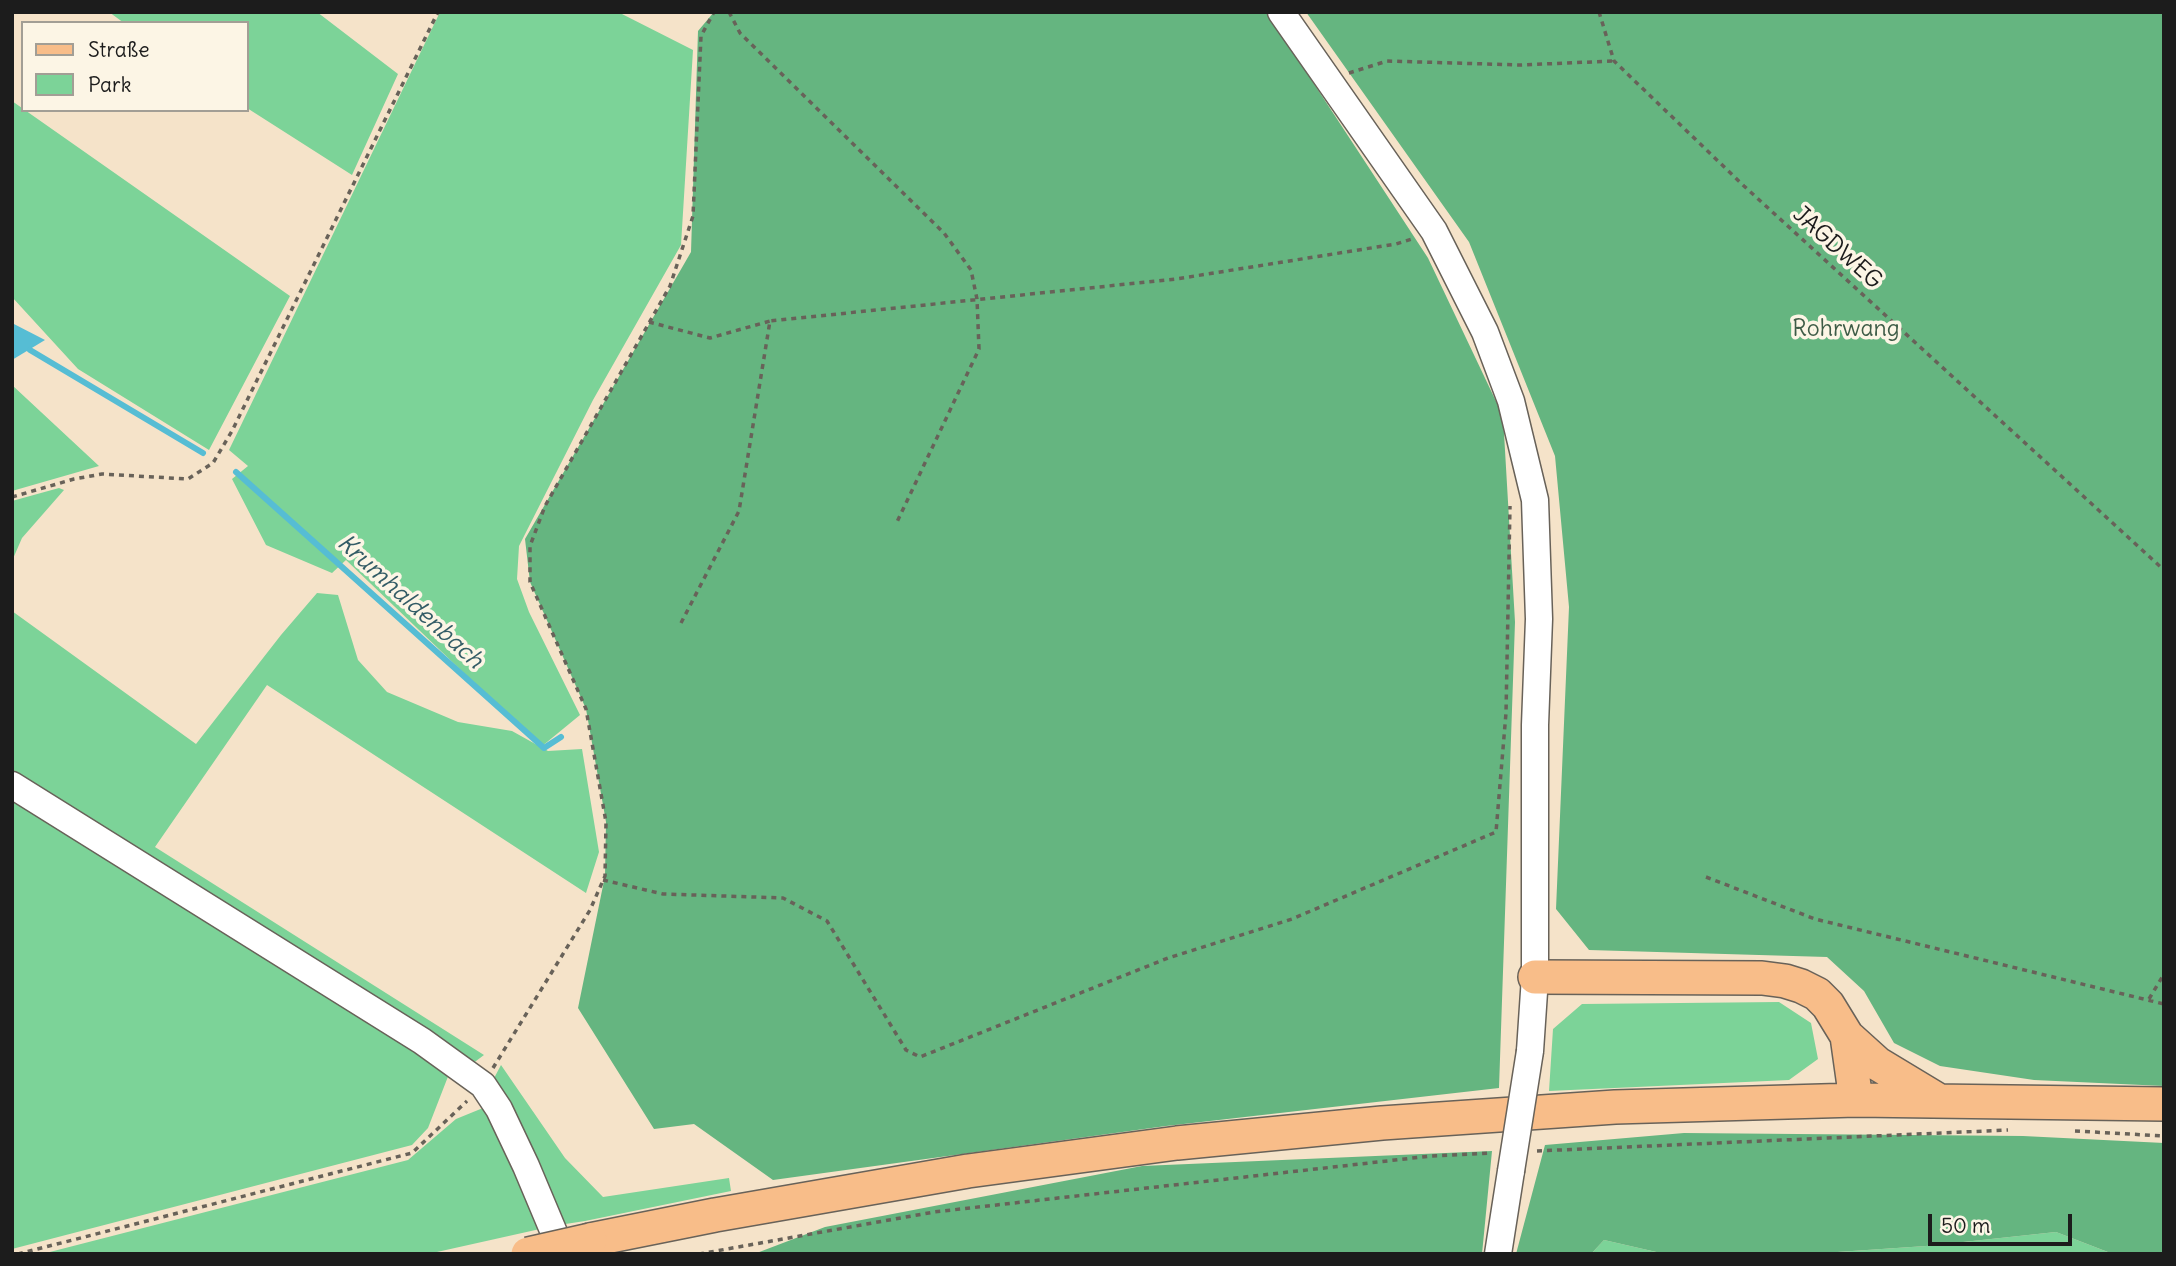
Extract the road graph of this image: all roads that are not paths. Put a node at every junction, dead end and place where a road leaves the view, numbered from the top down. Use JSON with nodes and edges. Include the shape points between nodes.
{"nodes":[{"id":1,"x":1281,"y":12,"type":"edge"},
{"id":2,"x":12,"y":785,"type":"edge"},
{"id":3,"x":1535,"y":977,"type":"junction"},
{"id":4,"x":1847,"y":1036,"type":"junction"},
{"id":5,"x":1856,"y":1100,"type":"junction"},
{"id":6,"x":1937,"y":1100,"type":"junction"},
{"id":7,"x":2164,"y":1104,"type":"edge"},
{"id":8,"x":576,"y":1247,"type":"edge"},
{"id":9,"x":528,"y":1254,"type":"edge"},
{"id":10,"x":1498,"y":1254,"type":"edge"}],
"edges":[{"from":1,"to":3,"type":"street","via":[[1433,231],[1489,343],[1511,401],[1535,500],[1539,619]]},
{"from":2,"to":8,"type":"street","via":[[422,1041],[483,1085]]},
{"from":3,"to":4,"type":"main road","via":[[1785,981],[1817,994]]},
{"from":3,"to":10,"type":"street","bridge":true,"via":[[1530,1051]]},
{"from":4,"to":5,"type":"main road"},
{"from":4,"to":6,"type":"main road","via":[[1878,1064]]},
{"from":5,"to":6,"type":"main road"},
{"from":5,"to":8,"type":"main road","via":[[1511,1113],[1177,1143],[892,1184],[715,1215]]},
{"from":6,"to":7,"type":"main road"},
{"from":8,"to":9,"type":"main road","bridge":true}]}
